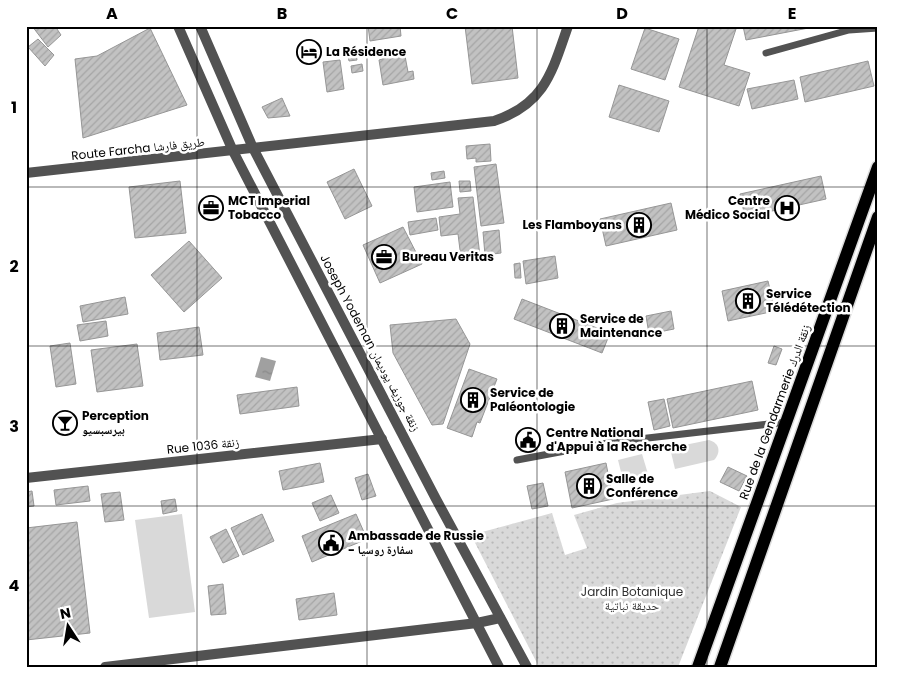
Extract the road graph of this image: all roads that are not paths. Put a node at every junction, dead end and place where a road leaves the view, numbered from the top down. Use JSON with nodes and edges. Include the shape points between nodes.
{"nodes":[{"id":1,"x":178,"y":26,"type":"edge"},
{"id":2,"x":200,"y":26,"type":"edge"},
{"id":3,"x":568,"y":26,"type":"edge"},
{"id":4,"x":877,"y":28,"type":"edge"},
{"id":5,"x":766,"y":53,"type":"dead end"},
{"id":6,"x":253,"y":148,"type":"junction"},
{"id":7,"x":233,"y":151,"type":"junction"},
{"id":8,"x":878,"y":167,"type":"edge"},
{"id":9,"x":26,"y":173,"type":"edge"},
{"id":10,"x":878,"y":218,"type":"edge"},
{"id":11,"x":786,"y":422,"type":"junction"},
{"id":12,"x":382,"y":439,"type":"junction"},
{"id":13,"x":517,"y":460,"type":"dead end"},
{"id":14,"x":26,"y":478,"type":"edge"},
{"id":15,"x":500,"y":618,"type":"junction"},
{"id":16,"x":477,"y":623,"type":"junction"},
{"id":17,"x":105,"y":667,"type":"edge"},
{"id":18,"x":499,"y":667,"type":"edge"},
{"id":19,"x":527,"y":667,"type":"edge"},
{"id":20,"x":698,"y":667,"type":"edge"},
{"id":21,"x":720,"y":667,"type":"edge"}],
"edges":[{"from":1,"to":7,"type":"street"},
{"from":2,"to":6,"type":"street","name":"Joseph Yodeman زنقة جوزيف يوديمان"},
{"from":3,"to":6,"type":"street","name":"Route Farcha طريق فارشا","via":[[549,80],[530,102],[512,115],[494,121]]},
{"from":4,"to":5,"type":"lane","via":[[849,30]]},
{"from":6,"to":7,"type":"street","name":"Route Farcha طريق فارشا"},
{"from":6,"to":15,"type":"street","name":"Joseph Yodeman زنقة جوزيف يوديمان"},
{"from":7,"to":9,"type":"street","name":"Route Farcha طريق فارشا"},
{"from":7,"to":12,"type":"street"},
{"from":8,"to":11,"type":"main road","name":"Rue de la Gendarmerie زنقة الدرك"},
{"from":10,"to":21,"type":"main road"},
{"from":11,"to":13,"type":"lane","via":[[613,442]]},
{"from":11,"to":20,"type":"main road","name":"Rue de la Gendarmerie زنقة الدرك"},
{"from":12,"to":14,"type":"street","name":"Rue 1036 زنقة"},
{"from":12,"to":16,"type":"street"},
{"from":15,"to":16,"type":"street"},
{"from":15,"to":19,"type":"street","name":"Joseph Yodeman زنقة جوزيف يوديمان"},
{"from":16,"to":17,"type":"street"},
{"from":16,"to":18,"type":"street"}]}
